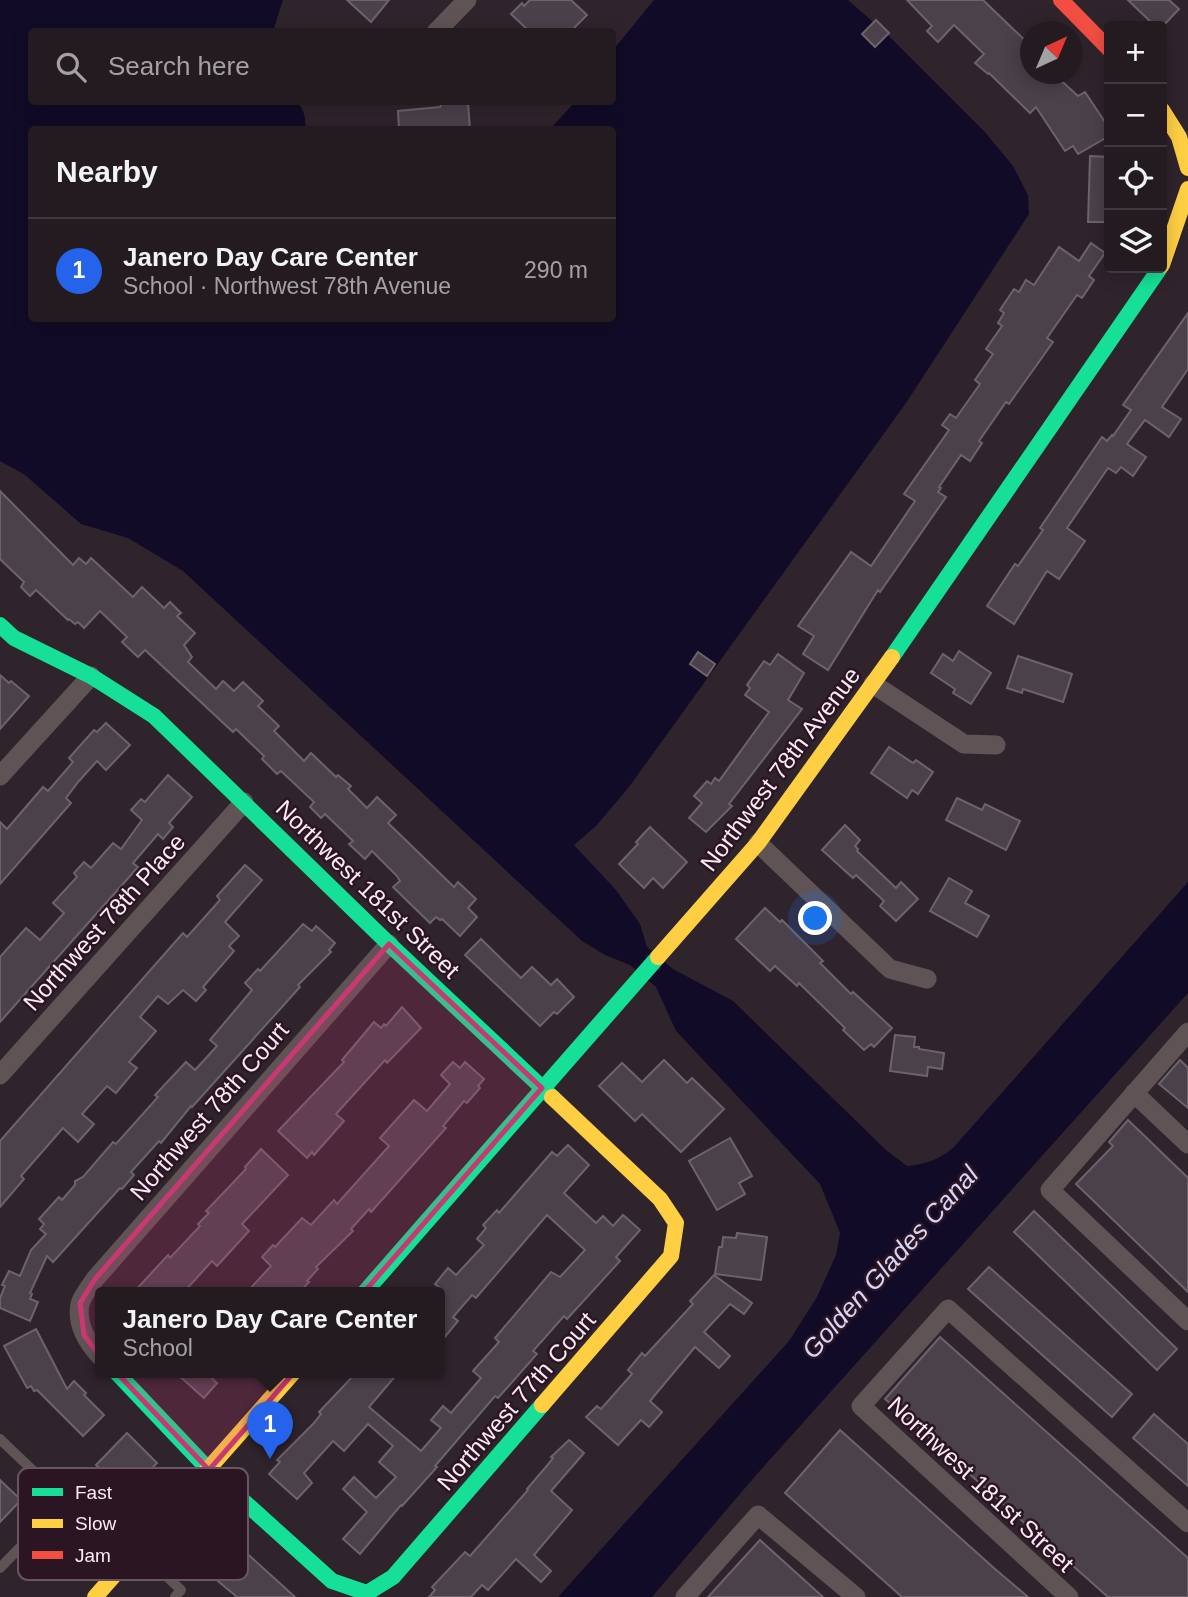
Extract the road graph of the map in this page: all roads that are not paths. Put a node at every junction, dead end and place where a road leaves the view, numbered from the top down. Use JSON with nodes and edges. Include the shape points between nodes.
{"nodes":[{"id":1,"x":467,"y":0,"type":"edge"},
{"id":2,"x":1061,"y":0,"type":"edge"},
{"id":3,"x":440,"y":28,"type":"edge"},
{"id":4,"x":1104,"y":44,"type":"edge"},
{"id":5,"x":1167,"y":118,"type":"edge"},
{"id":6,"x":1188,"y":168,"type":"edge"},
{"id":7,"x":1188,"y":189,"type":"edge"},
{"id":8,"x":1167,"y":249,"type":"edge"},
{"id":9,"x":1156,"y":273,"type":"edge"},
{"id":10,"x":0,"y":625,"type":"edge"},
{"id":11,"x":91,"y":676,"type":"junction"},
{"id":12,"x":873,"y":684,"type":"junction"},
{"id":13,"x":996,"y":745,"type":"dead end"},
{"id":14,"x":0,"y":776,"type":"edge"},
{"id":15,"x":244,"y":802,"type":"junction"},
{"id":16,"x":758,"y":843,"type":"junction"},
{"id":17,"x":389,"y":944,"type":"junction"},
{"id":18,"x":927,"y":979,"type":"dead end"},
{"id":19,"x":1188,"y":1032,"type":"edge"},
{"id":20,"x":0,"y":1075,"type":"edge"},
{"id":21,"x":542,"y":1088,"type":"junction"},
{"id":22,"x":1134,"y":1093,"type":"junction"},
{"id":23,"x":1188,"y":1144,"type":"edge"},
{"id":24,"x":676,"y":1223,"type":"joint"},
{"id":25,"x":368,"y":1287,"type":"edge"},
{"id":26,"x":1188,"y":1321,"type":"edge"},
{"id":27,"x":95,"y":1349,"type":"edge"},
{"id":28,"x":122,"y":1378,"type":"edge"},
{"id":29,"x":289,"y":1378,"type":"edge"},
{"id":30,"x":0,"y":1439,"type":"edge"},
{"id":31,"x":30,"y":1468,"type":"edge"},
{"id":32,"x":207,"y":1468,"type":"edge"},
{"id":33,"x":211,"y":1468,"type":"edge"},
{"id":34,"x":248,"y":1505,"type":"edge"},
{"id":35,"x":1188,"y":1523,"type":"edge"},
{"id":36,"x":18,"y":1549,"type":"edge"},
{"id":37,"x":0,"y":1568,"type":"edge"},
{"id":38,"x":110,"y":1580,"type":"edge"},
{"id":39,"x":167,"y":1580,"type":"edge"},
{"id":40,"x":95,"y":1597,"type":"edge"},
{"id":41,"x":175,"y":1597,"type":"edge"},
{"id":42,"x":685,"y":1597,"type":"edge"},
{"id":43,"x":856,"y":1597,"type":"edge"},
{"id":44,"x":1069,"y":1597,"type":"edge"}],
"edges":[{"from":1,"to":3,"type":"street"},
{"from":2,"to":4,"type":"street"},
{"from":5,"to":6,"type":"street","via":[[1179,137]]},
{"from":7,"to":8,"type":"street","name":"Northwest 78th Avenue"},
{"from":9,"to":12,"type":"street","name":"Northwest 78th Avenue"},
{"from":10,"to":11,"type":"street","name":"Northwest 181st Street","via":[[14,638]]},
{"from":11,"to":14,"type":"street"},
{"from":11,"to":15,"type":"street","name":"Northwest 181st Street","via":[[155,716]]},
{"from":12,"to":13,"type":"street","via":[[964,744]]},
{"from":12,"to":16,"type":"street","name":"Northwest 78th Avenue"},
{"from":15,"to":17,"type":"street","name":"Northwest 181st Street"},
{"from":15,"to":20,"type":"street","name":"Northwest 78th Place"},
{"from":16,"to":18,"type":"street","via":[[890,969]]},
{"from":16,"to":21,"type":"street","name":"Northwest 78th Avenue"},
{"from":17,"to":21,"type":"street","name":"Northwest 181st Street"},
{"from":17,"to":27,"type":"street","name":"Northwest 78th Court","via":[[94,1279],[80,1303],[80,1318],[84,1335]]},
{"from":19,"to":22,"type":"street"},
{"from":21,"to":24,"type":"street","name":"Northwest 181st Street","via":[[660,1199]]},
{"from":21,"to":25,"type":"street","name":"Northwest 78th Avenue"},
{"from":22,"to":23,"type":"street"},
{"from":22,"to":26,"type":"street","via":[[1050,1190]]},
{"from":24,"to":34,"type":"street","name":"Northwest 77th Court","via":[[671,1256],[393,1577],[367,1593],[332,1581]]},
{"from":28,"to":32,"type":"street"},
{"from":29,"to":33,"type":"street"},
{"from":30,"to":31,"type":"lane"},
{"from":35,"to":44,"type":"street","name":"Northwest 181st Street","via":[[948,1309],[861,1406]]},
{"from":36,"to":37,"type":"lane"},
{"from":38,"to":40,"type":"street"},
{"from":39,"to":41,"type":"lane","via":[[181,1590]]},
{"from":42,"to":43,"type":"street","via":[[758,1516]]}]}
